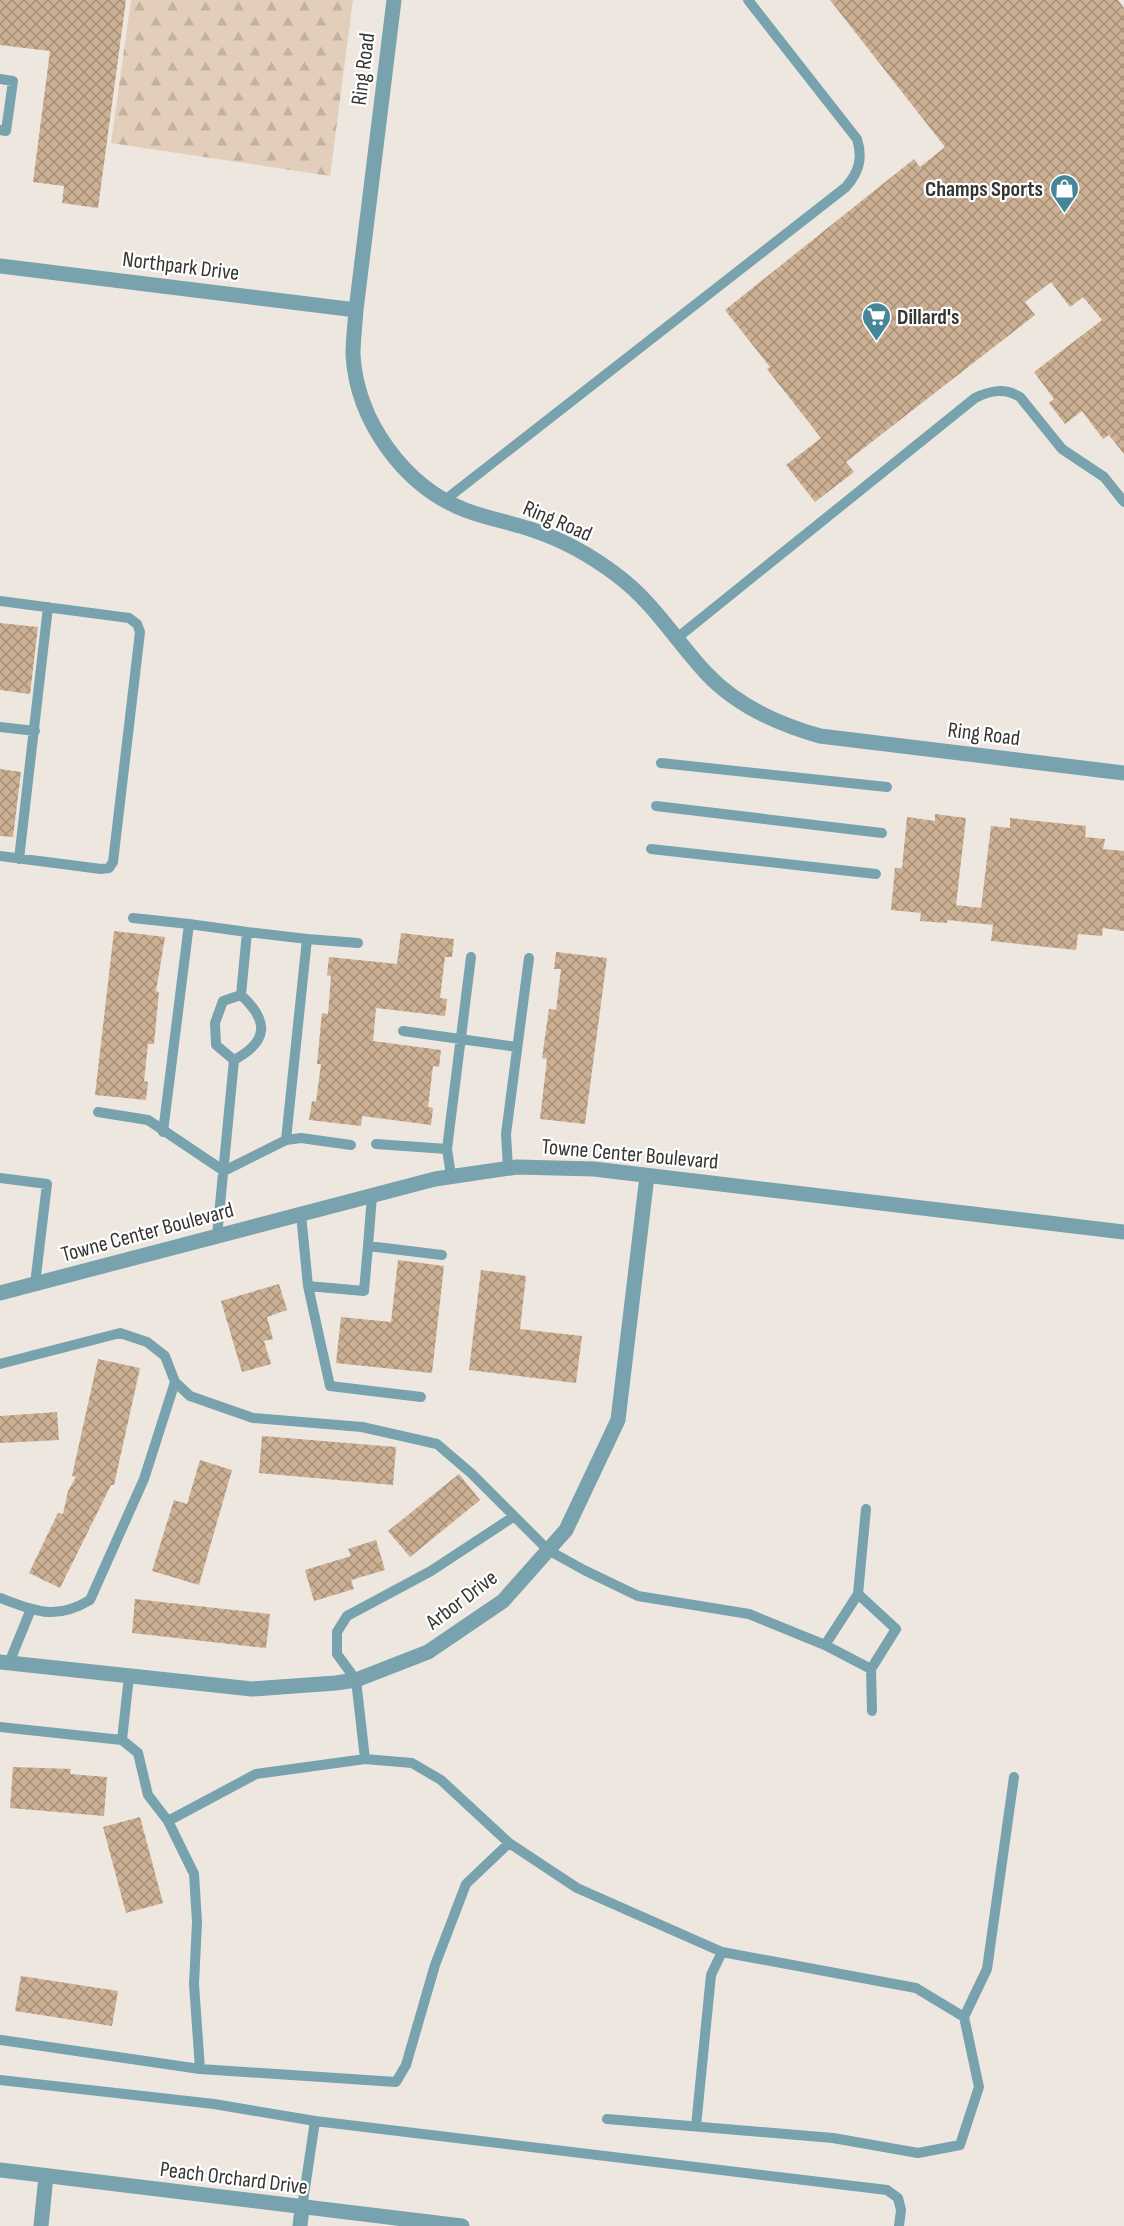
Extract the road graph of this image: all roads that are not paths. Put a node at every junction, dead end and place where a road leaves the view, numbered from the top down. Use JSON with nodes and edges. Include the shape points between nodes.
{"nodes":[{"id":1,"x":394,"y":0,"type":"edge"},
{"id":2,"x":748,"y":0,"type":"edge"},
{"id":3,"x":0,"y":80,"type":"edge"},
{"id":4,"x":0,"y":130,"type":"edge"},
{"id":5,"x":0,"y":266,"type":"edge"},
{"id":6,"x":356,"y":309,"type":"junction"},
{"id":7,"x":445,"y":500,"type":"junction"},
{"id":8,"x":1124,"y":502,"type":"edge"},
{"id":9,"x":0,"y":601,"type":"edge"},
{"id":10,"x":48,"y":607,"type":"junction"},
{"id":11,"x":677,"y":638,"type":"junction"},
{"id":12,"x":1,"y":728,"type":"edge"},
{"id":13,"x":35,"y":731,"type":"junction"},
{"id":14,"x":661,"y":763,"type":"dead end"},
{"id":15,"x":1124,"y":773,"type":"edge"},
{"id":16,"x":887,"y":787,"type":"dead end"},
{"id":17,"x":656,"y":806,"type":"dead end"},
{"id":18,"x":882,"y":833,"type":"dead end"},
{"id":19,"x":651,"y":849,"type":"dead end"},
{"id":20,"x":0,"y":856,"type":"edge"},
{"id":21,"x":19,"y":859,"type":"junction"},
{"id":22,"x":876,"y":874,"type":"dead end"},
{"id":23,"x":133,"y":918,"type":"dead end"},
{"id":24,"x":189,"y":924,"type":"junction"},
{"id":25,"x":247,"y":932,"type":"junction"},
{"id":26,"x":307,"y":939,"type":"junction"},
{"id":27,"x":358,"y":943,"type":"dead end"},
{"id":28,"x":471,"y":957,"type":"dead end"},
{"id":29,"x":529,"y":958,"type":"dead end"},
{"id":30,"x":241,"y":995,"type":"junction"},
{"id":31,"x":403,"y":1031,"type":"dead end"},
{"id":32,"x":460,"y":1040,"type":"junction"},
{"id":33,"x":517,"y":1047,"type":"junction"},
{"id":34,"x":234,"y":1060,"type":"junction"},
{"id":35,"x":98,"y":1112,"type":"dead end"},
{"id":36,"x":163,"y":1132,"type":"junction"},
{"id":37,"x":286,"y":1140,"type":"junction"},
{"id":38,"x":376,"y":1144,"type":"dead end"},
{"id":39,"x":351,"y":1145,"type":"dead end"},
{"id":40,"x":447,"y":1149,"type":"junction"},
{"id":41,"x":508,"y":1168,"type":"junction"},
{"id":42,"x":224,"y":1171,"type":"junction"},
{"id":43,"x":451,"y":1176,"type":"junction"},
{"id":44,"x":648,"y":1176,"type":"junction"},
{"id":45,"x":0,"y":1178,"type":"edge"},
{"id":46,"x":372,"y":1196,"type":"junction"},
{"id":47,"x":301,"y":1214,"type":"junction"},
{"id":48,"x":1124,"y":1232,"type":"edge"},
{"id":49,"x":217,"y":1236,"type":"junction"},
{"id":50,"x":368,"y":1246,"type":"junction"},
{"id":51,"x":442,"y":1255,"type":"dead end"},
{"id":52,"x":35,"y":1284,"type":"junction"},
{"id":53,"x":308,"y":1286,"type":"junction"},
{"id":54,"x":0,"y":1293,"type":"edge"},
{"id":55,"x":0,"y":1364,"type":"edge"},
{"id":56,"x":175,"y":1382,"type":"junction"},
{"id":57,"x":421,"y":1397,"type":"dead end"},
{"id":58,"x":866,"y":1509,"type":"dead end"},
{"id":59,"x":513,"y":1517,"type":"junction"},
{"id":60,"x":548,"y":1550,"type":"junction"},
{"id":61,"x":858,"y":1594,"type":"junction"},
{"id":62,"x":0,"y":1598,"type":"edge"},
{"id":63,"x":31,"y":1609,"type":"junction"},
{"id":64,"x":825,"y":1645,"type":"junction"},
{"id":65,"x":4,"y":1663,"type":"edge"},
{"id":66,"x":871,"y":1669,"type":"junction"},
{"id":67,"x":129,"y":1676,"type":"junction"},
{"id":68,"x":356,"y":1680,"type":"junction"},
{"id":69,"x":872,"y":1711,"type":"dead end"},
{"id":70,"x":0,"y":1727,"type":"edge"},
{"id":71,"x":122,"y":1740,"type":"junction"},
{"id":72,"x":365,"y":1759,"type":"junction"},
{"id":73,"x":1014,"y":1777,"type":"dead end"},
{"id":74,"x":168,"y":1821,"type":"junction"},
{"id":75,"x":509,"y":1843,"type":"junction"},
{"id":76,"x":722,"y":1952,"type":"junction"},
{"id":77,"x":964,"y":2017,"type":"junction"},
{"id":78,"x":1,"y":2040,"type":"edge"},
{"id":79,"x":200,"y":2069,"type":"junction"},
{"id":80,"x":0,"y":2080,"type":"edge"},
{"id":81,"x":607,"y":2120,"type":"dead end"},
{"id":82,"x":315,"y":2121,"type":"junction"},
{"id":83,"x":696,"y":2126,"type":"junction"},
{"id":84,"x":0,"y":2170,"type":"edge"},
{"id":85,"x":46,"y":2176,"type":"junction"},
{"id":86,"x":302,"y":2208,"type":"junction"},
{"id":87,"x":41,"y":2226,"type":"edge"},
{"id":88,"x":300,"y":2226,"type":"edge"},
{"id":89,"x":462,"y":2226,"type":"edge"},
{"id":90,"x":899,"y":2226,"type":"edge"}],
"edges":[{"from":1,"to":6,"type":"street","name":"Ring Road"},
{"from":2,"to":7,"type":"lane","via":[[856,139],[860,157],[856,174],[846,187]]},
{"from":3,"to":4,"type":"lane","via":[[13,81],[6,131]]},
{"from":5,"to":6,"type":"street","name":"Northpark Drive"},
{"from":6,"to":7,"type":"street","name":"Ring Road","via":[[355,371],[374,427],[416,480]]},
{"from":7,"to":11,"type":"street","name":"Ring Road","via":[[550,536],[582,552],[632,586]]},
{"from":8,"to":11,"type":"lane","via":[[1104,477],[1062,449],[1020,397],[994,390],[975,398]]},
{"from":9,"to":10,"type":"lane"},
{"from":10,"to":13,"type":"lane"},
{"from":10,"to":21,"type":"lane","via":[[129,618],[140,632],[120,806],[109,868]]},
{"from":11,"to":15,"type":"street","name":"Ring Road","via":[[706,673],[736,699],[798,730]]},
{"from":12,"to":13,"type":"lane"},
{"from":13,"to":21,"type":"lane"},
{"from":14,"to":16,"type":"lane"},
{"from":17,"to":18,"type":"lane"},
{"from":19,"to":22,"type":"lane"},
{"from":20,"to":21,"type":"lane"},
{"from":23,"to":24,"type":"lane"},
{"from":24,"to":25,"type":"lane"},
{"from":24,"to":36,"type":"lane"},
{"from":25,"to":26,"type":"lane"},
{"from":25,"to":30,"type":"lane"},
{"from":26,"to":27,"type":"lane"},
{"from":26,"to":37,"type":"lane"},
{"from":28,"to":32,"type":"lane"},
{"from":29,"to":33,"type":"lane"},
{"from":30,"to":34,"type":"lane","via":[[258,1011],[261,1033],[254,1050]]},
{"from":30,"to":34,"type":"lane","via":[[223,1001],[215,1023],[216,1045]]},
{"from":31,"to":32,"type":"lane"},
{"from":32,"to":33,"type":"lane"},
{"from":32,"to":40,"type":"lane"},
{"from":33,"to":41,"type":"lane","via":[[506,1134]]},
{"from":34,"to":42,"type":"lane"},
{"from":35,"to":36,"type":"lane","via":[[148,1120]]},
{"from":36,"to":42,"type":"lane"},
{"from":37,"to":39,"type":"lane","via":[[301,1138]]},
{"from":37,"to":42,"type":"lane"},
{"from":38,"to":40,"type":"lane"},
{"from":40,"to":43,"type":"lane"},
{"from":41,"to":43,"type":"street","name":"Towne Center Boulevard"},
{"from":41,"to":44,"type":"street","name":"Towne Center Boulevard","via":[[594,1169]]},
{"from":42,"to":49,"type":"lane"},
{"from":43,"to":46,"type":"street","name":"Towne Center Boulevard"},
{"from":44,"to":48,"type":"street","name":"Towne Center Boulevard"},
{"from":44,"to":60,"type":"street","name":"Arbor Drive","via":[[618,1420],[566,1530]]},
{"from":45,"to":52,"type":"lane","via":[[47,1184]]},
{"from":46,"to":47,"type":"street","name":"Towne Center Boulevard"},
{"from":46,"to":50,"type":"lane"},
{"from":47,"to":49,"type":"street","name":"Towne Center Boulevard"},
{"from":47,"to":53,"type":"lane"},
{"from":49,"to":52,"type":"street","name":"Towne Center Boulevard"},
{"from":50,"to":51,"type":"lane"},
{"from":50,"to":53,"type":"lane","via":[[364,1291]]},
{"from":52,"to":54,"type":"street","name":"Towne Center Boulevard"},
{"from":53,"to":57,"type":"lane","via":[[330,1386]]},
{"from":55,"to":56,"type":"lane","via":[[120,1333],[147,1342],[165,1356]]},
{"from":56,"to":59,"type":"lane","via":[[190,1396],[252,1418],[362,1427],[436,1444]]},
{"from":56,"to":63,"type":"lane","via":[[144,1479],[90,1600],[73,1611],[47,1614]]},
{"from":58,"to":61,"type":"lane"},
{"from":59,"to":60,"type":"lane"},
{"from":59,"to":68,"type":"lane","via":[[431,1571],[347,1616],[337,1632],[338,1654]]},
{"from":60,"to":64,"type":"lane","via":[[638,1596],[749,1614]]},
{"from":60,"to":68,"type":"street","name":"Arbor Drive","via":[[503,1601],[428,1652]]},
{"from":61,"to":64,"type":"lane"},
{"from":61,"to":66,"type":"lane","via":[[896,1629]]},
{"from":62,"to":63,"type":"lane"},
{"from":63,"to":65,"type":"lane"},
{"from":64,"to":66,"type":"lane"},
{"from":65,"to":67,"type":"street","name":"Arbor Drive"},
{"from":66,"to":69,"type":"lane"},
{"from":67,"to":68,"type":"street","name":"Arbor Drive","via":[[252,1689]]},
{"from":67,"to":71,"type":"lane"},
{"from":68,"to":72,"type":"lane"},
{"from":70,"to":71,"type":"lane"},
{"from":71,"to":74,"type":"lane","via":[[138,1753],[148,1795]]},
{"from":72,"to":74,"type":"lane","via":[[256,1774]]},
{"from":72,"to":75,"type":"lane","via":[[412,1762],[441,1780]]},
{"from":73,"to":77,"type":"lane","via":[[987,1969]]},
{"from":74,"to":79,"type":"lane","via":[[194,1874],[194,1984]]},
{"from":75,"to":76,"type":"lane","via":[[577,1888]]},
{"from":75,"to":79,"type":"lane","via":[[466,1884],[435,1965],[406,2065],[396,2082]]},
{"from":76,"to":77,"type":"lane","via":[[916,1988]]},
{"from":76,"to":83,"type":"lane","via":[[711,1975]]},
{"from":77,"to":83,"type":"lane","via":[[979,2087],[960,2145],[918,2153],[833,2138]]},
{"from":78,"to":79,"type":"lane"},
{"from":80,"to":82,"type":"lane","via":[[214,2104]]},
{"from":81,"to":83,"type":"lane"},
{"from":82,"to":86,"type":"lane"},
{"from":82,"to":90,"type":"lane","via":[[887,2190],[898,2198]]},
{"from":84,"to":85,"type":"street","name":"Peach Orchard Drive"},
{"from":85,"to":86,"type":"street","name":"Peach Orchard Drive"},
{"from":85,"to":87,"type":"street"},
{"from":86,"to":88,"type":"street"},
{"from":86,"to":89,"type":"street","name":"Peach Orchard Drive"}]}
